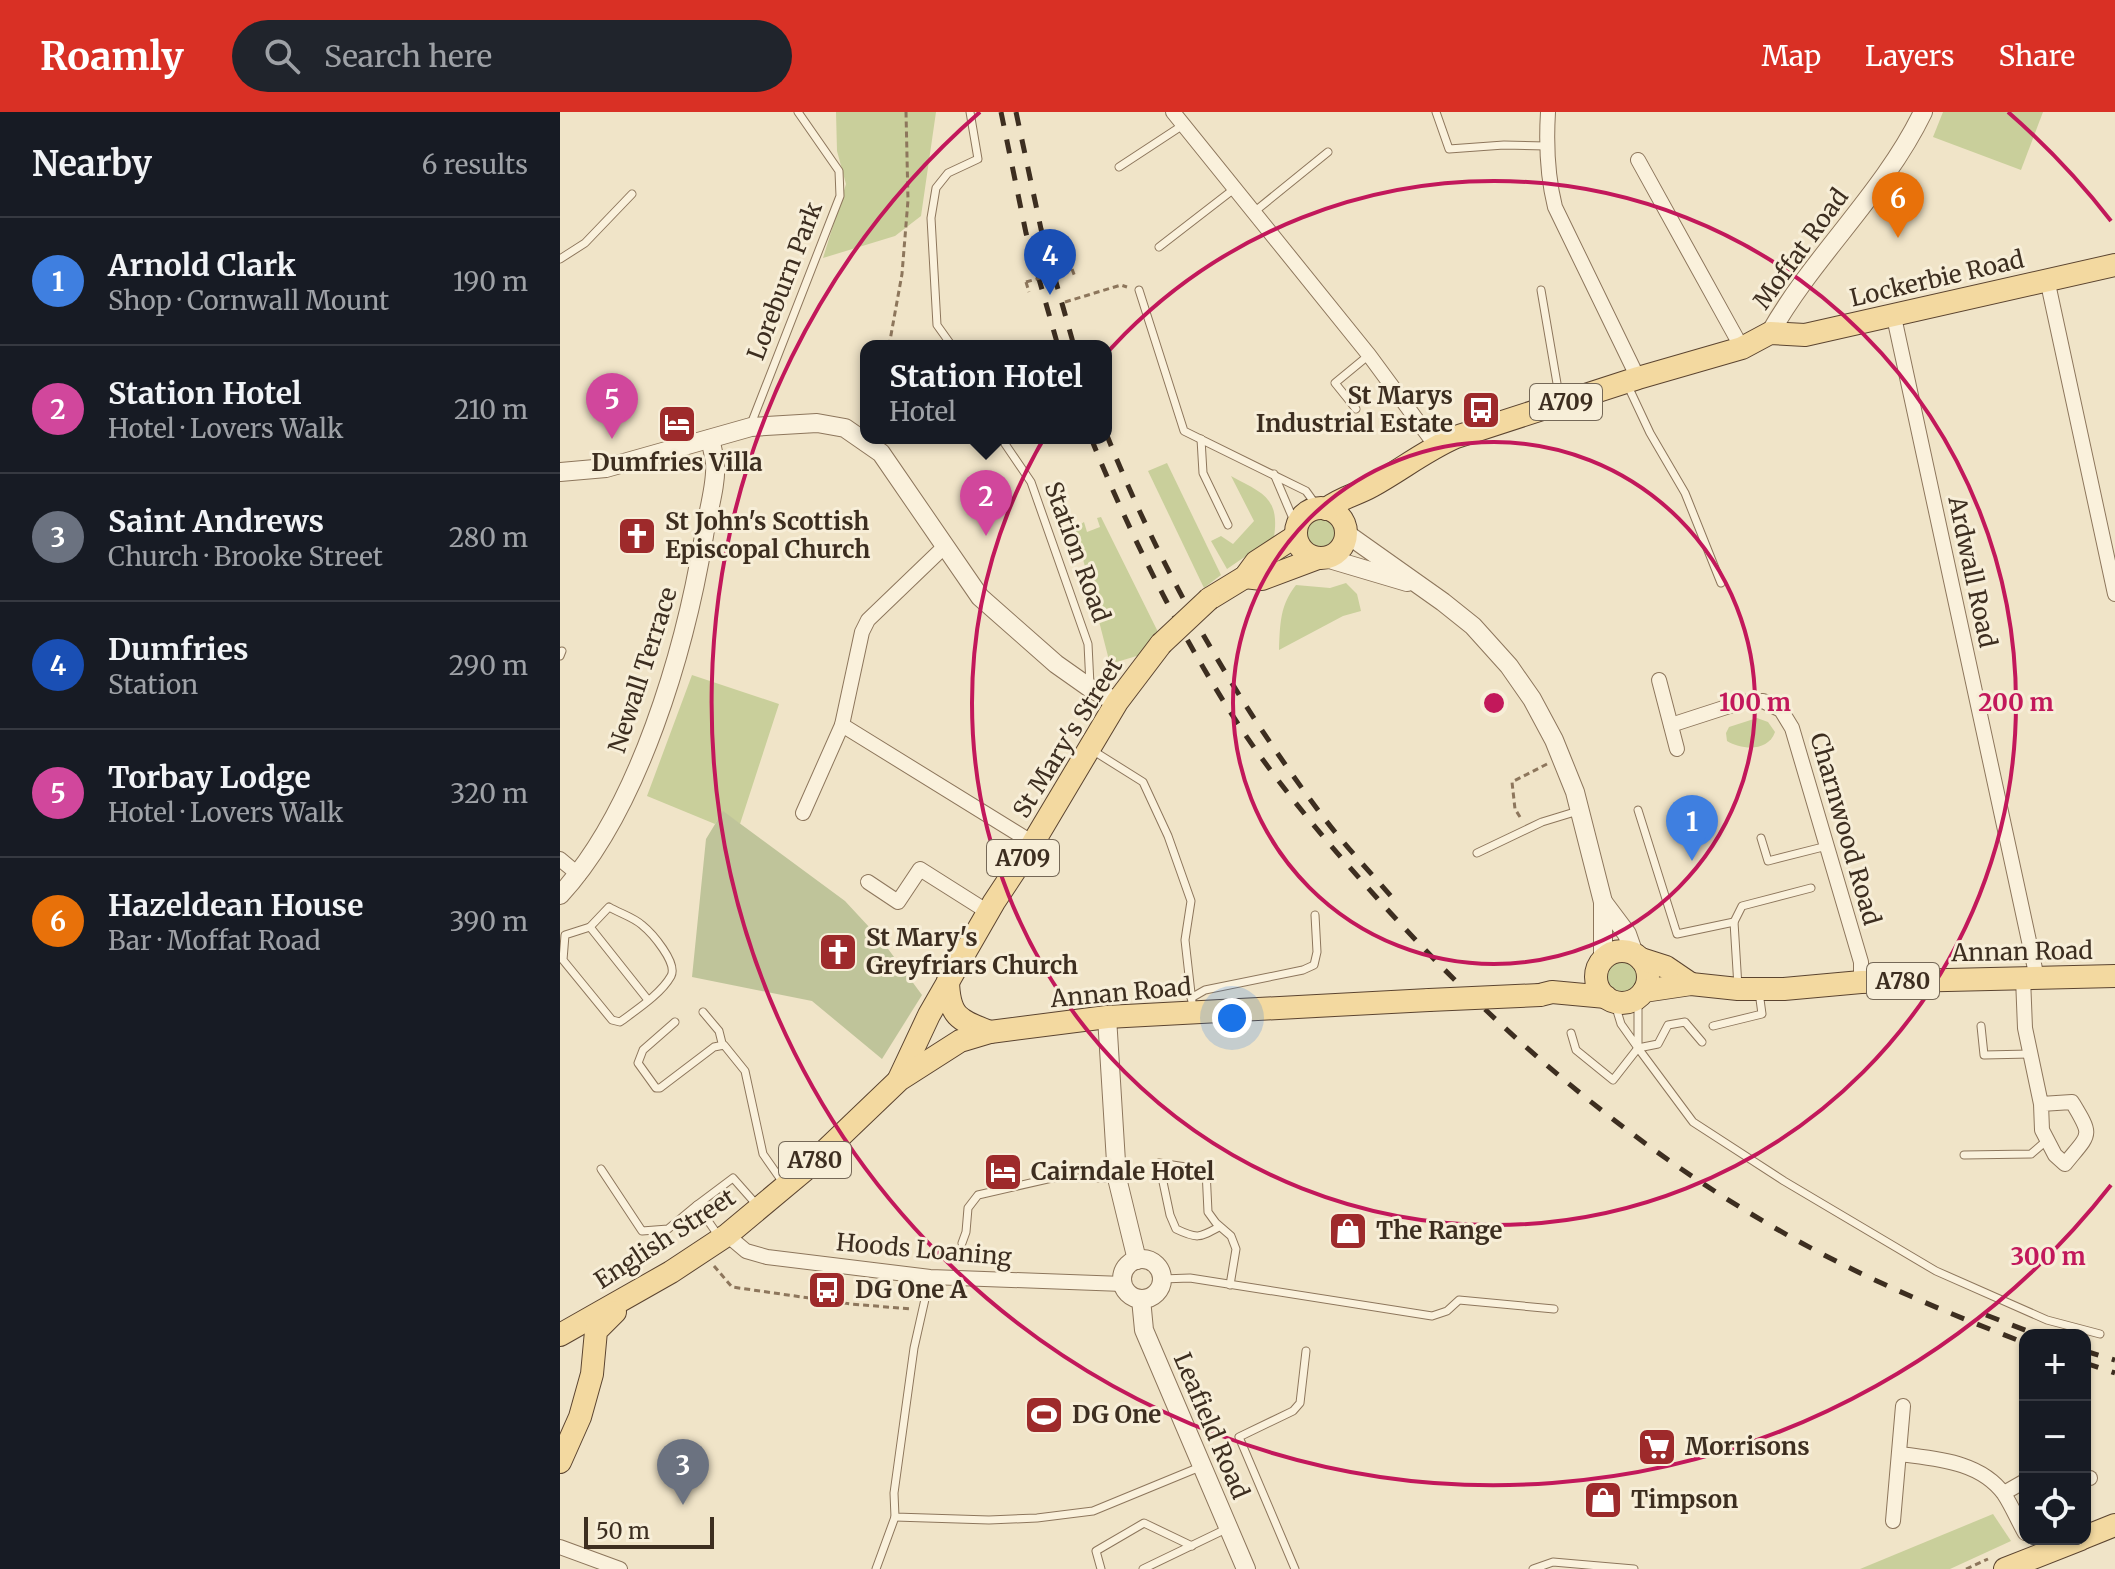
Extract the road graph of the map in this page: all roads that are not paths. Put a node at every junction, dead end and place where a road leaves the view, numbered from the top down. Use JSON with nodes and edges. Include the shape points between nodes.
{"nodes":[{"id":1,"x":798,"y":112,"type":"edge"},
{"id":2,"x":970,"y":112,"type":"edge"},
{"id":3,"x":1173,"y":112,"type":"edge"},
{"id":4,"x":1436,"y":112,"type":"edge"},
{"id":5,"x":1548,"y":112,"type":"edge"},
{"id":6,"x":1923,"y":112,"type":"edge"},
{"id":7,"x":1183,"y":125,"type":"junction"},
{"id":8,"x":1546,"y":146,"type":"junction"},
{"id":9,"x":1328,"y":152,"type":"dead end"},
{"id":10,"x":1638,"y":160,"type":"dead end"},
{"id":11,"x":1119,"y":167,"type":"dead end"},
{"id":12,"x":1234,"y":189,"type":"junction"},
{"id":13,"x":632,"y":194,"type":"dead end"},
{"id":14,"x":1252,"y":213,"type":"junction"},
{"id":15,"x":1159,"y":247,"type":"dead end"},
{"id":16,"x":560,"y":259,"type":"edge"},
{"id":17,"x":2115,"y":265,"type":"edge"},
{"id":18,"x":2047,"y":279,"type":"junction"},
{"id":19,"x":1139,"y":290,"type":"road end"},
{"id":20,"x":1541,"y":290,"type":"dead end"},
{"id":21,"x":1894,"y":317,"type":"junction"},
{"id":22,"x":1770,"y":333,"type":"junction"},
{"id":23,"x":948,"y":340,"type":"edge"},
{"id":24,"x":1742,"y":348,"type":"junction"},
{"id":25,"x":1369,"y":355,"type":"junction"},
{"id":26,"x":1632,"y":380,"type":"junction"},
{"id":27,"x":1561,"y":403,"type":"junction"},
{"id":28,"x":1356,"y":409,"type":"dead end"},
{"id":29,"x":751,"y":427,"type":"junction"},
{"id":30,"x":860,"y":435,"type":"edge"},
{"id":31,"x":710,"y":439,"type":"junction"},
{"id":32,"x":1201,"y":439,"type":"junction"},
{"id":33,"x":873,"y":444,"type":"edge"},
{"id":34,"x":1005,"y":444,"type":"edge"},
{"id":35,"x":1436,"y":446,"type":"junction"},
{"id":36,"x":560,"y":472,"type":"edge"},
{"id":37,"x":1274,"y":474,"type":"junction"},
{"id":38,"x":1369,"y":488,"type":"junction"},
{"id":39,"x":1322,"y":509,"type":"junction"},
{"id":40,"x":1228,"y":525,"type":"dead end"},
{"id":41,"x":1346,"y":530,"type":"junction"},
{"id":42,"x":1297,"y":532,"type":"junction"},
{"id":43,"x":944,"y":547,"type":"junction"},
{"id":44,"x":1322,"y":558,"type":"junction"},
{"id":45,"x":1245,"y":577,"type":"junction"},
{"id":46,"x":1721,"y":583,"type":"dead end"},
{"id":47,"x":1417,"y":586,"type":"junction"},
{"id":48,"x":2115,"y":594,"type":"edge"},
{"id":49,"x":1659,"y":680,"type":"dead end"},
{"id":50,"x":1090,"y":688,"type":"junction"},
{"id":51,"x":1117,"y":702,"type":"junction"},
{"id":52,"x":842,"y":725,"type":"junction"},
{"id":53,"x":1671,"y":725,"type":"junction"},
{"id":54,"x":1088,"y":748,"type":"junction"},
{"id":55,"x":1677,"y":749,"type":"dead end"},
{"id":56,"x":1580,"y":810,"type":"junction"},
{"id":57,"x":1638,"y":810,"type":"dead end"},
{"id":58,"x":803,"y":813,"type":"dead end"},
{"id":59,"x":1761,"y":838,"type":"dead end"},
{"id":60,"x":1033,"y":843,"type":"junction"},
{"id":61,"x":1827,"y":846,"type":"junction"},
{"id":62,"x":1477,"y":853,"type":"dead end"},
{"id":63,"x":560,"y":859,"type":"edge"},
{"id":64,"x":579,"y":875,"type":"junction"},
{"id":65,"x":868,"y":882,"type":"dead end"},
{"id":66,"x":1811,"y":888,"type":"dead end"},
{"id":67,"x":560,"y":895,"type":"edge"},
{"id":68,"x":1603,"y":902,"type":"junction"},
{"id":69,"x":988,"y":912,"type":"junction"},
{"id":70,"x":1315,"y":915,"type":"dead end"},
{"id":71,"x":1734,"y":922,"type":"junction"},
{"id":72,"x":590,"y":927,"type":"junction"},
{"id":73,"x":562,"y":933,"type":"edge"},
{"id":74,"x":1638,"y":956,"type":"junction"},
{"id":75,"x":1601,"y":963,"type":"junction"},
{"id":76,"x":2115,"y":976,"type":"edge"},
{"id":77,"x":2030,"y":978,"type":"junction"},
{"id":78,"x":948,"y":981,"type":"junction"},
{"id":79,"x":1861,"y":982,"type":"junction"},
{"id":80,"x":1691,"y":984,"type":"junction"},
{"id":81,"x":1748,"y":989,"type":"junction"},
{"id":82,"x":1546,"y":993,"type":"junction"},
{"id":83,"x":1641,"y":994,"type":"junction"},
{"id":84,"x":1610,"y":999,"type":"junction"},
{"id":85,"x":648,"y":1000,"type":"junction"},
{"id":86,"x":1192,"y":1005,"type":"junction"},
{"id":87,"x":703,"y":1012,"type":"dead end"},
{"id":88,"x":1107,"y":1017,"type":"junction"},
{"id":89,"x":675,"y":1022,"type":"dead end"},
{"id":90,"x":1713,"y":1026,"type":"dead end"},
{"id":91,"x":1981,"y":1026,"type":"dead end"},
{"id":92,"x":990,"y":1032,"type":"junction"},
{"id":93,"x":1571,"y":1033,"type":"dead end"},
{"id":94,"x":1702,"y":1042,"type":"dead end"},
{"id":95,"x":722,"y":1043,"type":"junction"},
{"id":96,"x":1638,"y":1048,"type":"junction"},
{"id":97,"x":2030,"y":1054,"type":"junction"},
{"id":98,"x":899,"y":1080,"type":"junction"},
{"id":99,"x":2041,"y":1104,"type":"junction"},
{"id":100,"x":2046,"y":1141,"type":"junction"},
{"id":101,"x":1964,"y":1155,"type":"dead end"},
{"id":102,"x":601,"y":1169,"type":"dead end"},
{"id":103,"x":1117,"y":1178,"type":"junction"},
{"id":104,"x":786,"y":1186,"type":"junction"},
{"id":105,"x":697,"y":1205,"type":"junction"},
{"id":106,"x":760,"y":1208,"type":"junction"},
{"id":107,"x":1219,"y":1227,"type":"junction"},
{"id":108,"x":717,"y":1242,"type":"junction"},
{"id":109,"x":962,"y":1243,"type":"dead end"},
{"id":110,"x":1137,"y":1260,"type":"junction"},
{"id":111,"x":930,"y":1277,"type":"junction"},
{"id":112,"x":1162,"y":1279,"type":"junction"},
{"id":113,"x":1123,"y":1284,"type":"junction"},
{"id":114,"x":1230,"y":1285,"type":"junction"},
{"id":115,"x":633,"y":1294,"type":"junction"},
{"id":116,"x":1141,"y":1299,"type":"junction"},
{"id":117,"x":1554,"y":1309,"type":"dead end"},
{"id":118,"x":2100,"y":1334,"type":"dead end"},
{"id":119,"x":560,"y":1335,"type":"edge"},
{"id":120,"x":560,"y":1341,"type":"edge"},
{"id":121,"x":1306,"y":1351,"type":"dead end"},
{"id":122,"x":594,"y":1354,"type":"junction"},
{"id":123,"x":1903,"y":1406,"type":"dead end"},
{"id":124,"x":1900,"y":1454,"type":"junction"},
{"id":125,"x":560,"y":1462,"type":"edge"},
{"id":126,"x":1202,"y":1466,"type":"junction"},
{"id":127,"x":2019,"y":1484,"type":"edge"},
{"id":128,"x":2004,"y":1493,"type":"junction"},
{"id":129,"x":895,"y":1517,"type":"junction"},
{"id":130,"x":1893,"y":1521,"type":"dead end"},
{"id":131,"x":2019,"y":1522,"type":"edge"},
{"id":132,"x":2115,"y":1525,"type":"edge"},
{"id":133,"x":1228,"y":1528,"type":"junction"},
{"id":134,"x":2091,"y":1535,"type":"edge"},
{"id":135,"x":1192,"y":1546,"type":"junction"},
{"id":136,"x":560,"y":1547,"type":"edge"},
{"id":137,"x":2032,"y":1548,"type":"edge"},
{"id":138,"x":620,"y":1569,"type":"edge"},
{"id":139,"x":876,"y":1569,"type":"edge"},
{"id":140,"x":1101,"y":1569,"type":"edge"},
{"id":141,"x":1143,"y":1569,"type":"edge"},
{"id":142,"x":1246,"y":1569,"type":"edge"},
{"id":143,"x":1295,"y":1569,"type":"edge"},
{"id":144,"x":1533,"y":1569,"type":"edge"},
{"id":145,"x":1634,"y":1569,"type":"edge"},
{"id":146,"x":2005,"y":1569,"type":"edge"}],
"edges":[{"from":1,"to":29,"type":"lane","name":"Loreburn Park","via":[[839,171],[840,196]]},
{"from":2,"to":23,"type":"lane","via":[[978,159],[948,173],[936,188],[931,218],[937,325]]},
{"from":3,"to":7,"type":"street"},
{"from":4,"to":8,"type":"lane","via":[[1449,149]]},
{"from":5,"to":8,"type":"street"},
{"from":6,"to":22,"type":"street","name":"Moffat Road","via":[[1888,170],[1812,268]]},
{"from":7,"to":11,"type":"lane"},
{"from":7,"to":12,"type":"street"},
{"from":8,"to":26,"type":"street","via":[[1555,207]]},
{"from":9,"to":14,"type":"lane"},
{"from":10,"to":24,"type":"street"},
{"from":12,"to":14,"type":"street"},
{"from":12,"to":15,"type":"lane"},
{"from":13,"to":16,"type":"lane","via":[[585,243]]},
{"from":14,"to":25,"type":"street"},
{"from":17,"to":18,"type":"main road","name":"Lockerbie Road","number":"A709"},
{"from":18,"to":21,"type":"main road","name":"Lockerbie Road","number":"A709"},
{"from":18,"to":48,"type":"street"},
{"from":19,"to":32,"type":"lane","via":[[1184,431]]},
{"from":20,"to":27,"type":"lane"},
{"from":21,"to":22,"type":"main road","name":"Lockerbie Road","number":"A709","via":[[1805,335]]},
{"from":21,"to":77,"type":"street","name":"Ardwall Road"},
{"from":22,"to":24,"type":"main road","number":"A709"},
{"from":24,"to":26,"type":"main road","number":"A709"},
{"from":25,"to":28,"type":"lane","via":[[1335,383]]},
{"from":25,"to":35,"type":"street"},
{"from":26,"to":27,"type":"main road","number":"A709"},
{"from":26,"to":46,"type":"lane","via":[[1650,433],[1685,493]]},
{"from":27,"to":35,"type":"main road","number":"A709"},
{"from":29,"to":30,"type":"street","via":[[817,423]]},
{"from":29,"to":31,"type":"street"},
{"from":31,"to":36,"type":"street","via":[[606,468]]},
{"from":31,"to":64,"type":"street","name":"Newall Terrace","via":[[715,465],[695,591],[678,654],[631,785]]},
{"from":32,"to":37,"type":"lane"},
{"from":32,"to":40,"type":"lane","via":[[1203,473]]},
{"from":33,"to":43,"type":"street"},
{"from":34,"to":50,"type":"lane","name":"Station Road","via":[[1031,482],[1088,644]]},
{"from":35,"to":38,"type":"main road","number":"A709"},
{"from":37,"to":39,"type":"lane","via":[[1306,491]]},
{"from":37,"to":42,"type":"lane"},
{"from":38,"to":39,"type":"main road","number":"A709"},
{"from":38,"to":41,"type":"main road","number":"A709"},
{"from":39,"to":41,"type":"main road","via":[[1338,515]]},
{"from":39,"to":42,"type":"main road","via":[[1305,515]]},
{"from":41,"to":44,"type":"main road","via":[[1341,550]]},
{"from":41,"to":47,"type":"street"},
{"from":42,"to":44,"type":"main road","via":[[1303,551]]},
{"from":42,"to":45,"type":"main road","name":"St Mary's Street","number":"A709","via":[[1256,562]]},
{"from":43,"to":50,"type":"street","via":[[980,597]]},
{"from":43,"to":52,"type":"street","via":[[868,620]]},
{"from":44,"to":45,"type":"main road","name":"St Mary's Street","number":"A709","via":[[1262,579]]},
{"from":44,"to":47,"type":"street"},
{"from":45,"to":51,"type":"main road","name":"St Mary's Street","number":"A709","bridge":true,"via":[[1209,599],[1161,644]]},
{"from":47,"to":56,"type":"street","via":[[1473,626],[1509,666],[1554,740]]},
{"from":49,"to":53,"type":"street"},
{"from":50,"to":51,"type":"street"},
{"from":51,"to":54,"type":"main road","name":"St Mary's Street","number":"A709"},
{"from":52,"to":58,"type":"street"},
{"from":52,"to":60,"type":"street"},
{"from":53,"to":55,"type":"street"},
{"from":53,"to":61,"type":"street","name":"Charnwood Road","via":[[1742,702],[1763,701],[1781,710],[1792,728]]},
{"from":54,"to":60,"type":"main road","name":"St Mary's Street","number":"A709"},
{"from":54,"to":86,"type":"lane","via":[[1143,782],[1168,836],[1191,901],[1185,940]]},
{"from":56,"to":62,"type":"lane"},
{"from":56,"to":68,"type":"street"},
{"from":57,"to":71,"type":"lane","via":[[1677,934]]},
{"from":59,"to":61,"type":"lane","via":[[1768,861]]},
{"from":60,"to":69,"type":"main road","name":"St Mary's Street","number":"A709"},
{"from":61,"to":79,"type":"street","name":"Charnwood Road","via":[[1861,962]]},
{"from":63,"to":64,"type":"street"},
{"from":64,"to":67,"type":"street","name":"Newall Terrace"},
{"from":65,"to":69,"type":"street","via":[[898,902],[920,869]]},
{"from":66,"to":71,"type":"lane","via":[[1742,906]]},
{"from":68,"to":74,"type":"street"},
{"from":68,"to":75,"type":"street"},
{"from":69,"to":78,"type":"main road","name":"St Mary's Street","number":"A709"},
{"from":70,"to":86,"type":"lane","via":[[1314,965],[1205,990]]},
{"from":71,"to":81,"type":"lane"},
{"from":72,"to":73,"type":"lane"},
{"from":72,"to":85,"type":"lane"},
{"from":72,"to":85,"type":"lane","via":[[609,907],[641,924],[671,960],[671,977]]},
{"from":73,"to":85,"type":"lane","via":[[563,960],[612,1020],[620,1022]]},
{"from":74,"to":75,"type":"main road","via":[[1617,951]]},
{"from":74,"to":80,"type":"main road","name":"Annan Road","number":"A780"},
{"from":74,"to":83,"type":"main road","via":[[1648,974]]},
{"from":75,"to":82,"type":"main road","name":"Annan Road","number":"A780"},
{"from":75,"to":84,"type":"main road","via":[[1597,983]]},
{"from":76,"to":77,"type":"main road","name":"Annan Road","number":"A780"},
{"from":77,"to":79,"type":"main road","name":"Annan Road","number":"A780"},
{"from":77,"to":97,"type":"street","name":"Ardwall Road","via":[[2025,1028]]},
{"from":78,"to":92,"type":"main road","via":[[953,1011],[960,1020]]},
{"from":78,"to":98,"type":"main road","name":"St Mary's Street","number":"A709"},
{"from":79,"to":81,"type":"main road","name":"Annan Road","number":"A780"},
{"from":80,"to":81,"type":"main road","name":"Annan Road","number":"A780"},
{"from":80,"to":83,"type":"main road","name":"Annan Road","number":"A780"},
{"from":81,"to":90,"type":"lane","via":[[1762,1014]]},
{"from":82,"to":84,"type":"main road","name":"Annan Road","number":"A780"},
{"from":82,"to":86,"type":"main road","name":"Annan Road","number":"A780","bridge":true},
{"from":83,"to":84,"type":"main road","via":[[1622,1002]]},
{"from":83,"to":96,"type":"lane"},
{"from":84,"to":96,"type":"lane"},
{"from":86,"to":88,"type":"main road","name":"Annan Road","number":"A780"},
{"from":87,"to":95,"type":"lane"},
{"from":88,"to":92,"type":"main road","name":"Annan Road","number":"A780"},
{"from":88,"to":103,"type":"street"},
{"from":89,"to":95,"type":"lane","via":[[639,1055],[638,1063],[656,1088]]},
{"from":91,"to":97,"type":"lane","via":[[1984,1055]]},
{"from":92,"to":98,"type":"main road","name":"Annan Road","number":"A780","via":[[960,1041]]},
{"from":93,"to":96,"type":"lane","via":[[1576,1050],[1613,1080]]},
{"from":94,"to":96,"type":"lane","via":[[1685,1022],[1668,1025],[1658,1044]]},
{"from":95,"to":104,"type":"lane","via":[[745,1071],[763,1154]]},
{"from":96,"to":118,"type":"lane","via":[[1693,1122],[1784,1181],[1936,1271],[2047,1320]]},
{"from":97,"to":99,"type":"street","name":"Ardwall Road"},
{"from":98,"to":104,"type":"main road","name":"English Street","number":"A780"},
{"from":99,"to":100,"type":"street","name":"Ardwall Road"},
{"from":99,"to":100,"type":"street","via":[[2072,1102],[2088,1128],[2065,1164]]},
{"from":100,"to":101,"type":"lane","via":[[2031,1154]]},
{"from":102,"to":105,"type":"lane","via":[[642,1231],[668,1229]]},
{"from":103,"to":109,"type":"lane","via":[[1052,1178],[978,1195],[968,1208]]},
{"from":103,"to":110,"type":"street"},
{"from":104,"to":106,"type":"main road","name":"English Street","number":"A780"},
{"from":105,"to":106,"type":"lane","via":[[733,1178]]},
{"from":105,"to":108,"type":"lane"},
{"from":106,"to":108,"type":"main road","name":"English Street","number":"A780"},
{"from":107,"to":107,"type":"lane","via":[[1208,1212],[1206,1170],[1159,1163],[1176,1229],[1201,1237]]},
{"from":107,"to":114,"type":"lane","via":[[1236,1249]]},
{"from":108,"to":111,"type":"street","name":"Hoods Loaning","via":[[767,1257]]},
{"from":108,"to":115,"type":"main road","name":"English Street","number":"A780"},
{"from":110,"to":112,"type":"street","via":[[1154,1264]]},
{"from":110,"to":113,"type":"street","via":[[1124,1272]]},
{"from":111,"to":113,"type":"street","name":"Hoods Loaning"},
{"from":111,"to":129,"type":"lane","via":[[914,1348]]},
{"from":112,"to":114,"type":"lane"},
{"from":112,"to":116,"type":"street","via":[[1153,1296]]},
{"from":113,"to":116,"type":"street"},
{"from":114,"to":117,"type":"lane","via":[[1432,1316],[1459,1300]]},
{"from":115,"to":119,"type":"main road","name":"English Street","number":"A780"},
{"from":115,"to":122,"type":"main road","via":[[596,1331]]},
{"from":116,"to":126,"type":"street","name":"Leafield Road","via":[[1144,1330]]},
{"from":120,"to":122,"type":"main road","via":[[578,1339]]},
{"from":121,"to":143,"type":"lane","via":[[1300,1403],[1239,1437]]},
{"from":122,"to":125,"type":"main road","via":[[580,1417]]},
{"from":123,"to":124,"type":"street"},
{"from":124,"to":128,"type":"street","via":[[1953,1461],[1988,1478]]},
{"from":124,"to":130,"type":"street"},
{"from":126,"to":129,"type":"lane","via":[[1093,1511],[989,1520]]},
{"from":126,"to":133,"type":"street","name":"Leafield Road"},
{"from":127,"to":128,"type":"street"},
{"from":128,"to":131,"type":"street"},
{"from":129,"to":139,"type":"lane"},
{"from":132,"to":134,"type":"main road"},
{"from":133,"to":135,"type":"lane"},
{"from":133,"to":142,"type":"street","name":"Leafield Road"},
{"from":135,"to":140,"type":"lane","via":[[1144,1523],[1096,1551]]},
{"from":135,"to":141,"type":"lane"},
{"from":136,"to":138,"type":"street"},
{"from":137,"to":146,"type":"main road"},
{"from":144,"to":145,"type":"lane","via":[[1553,1562]]}]}
